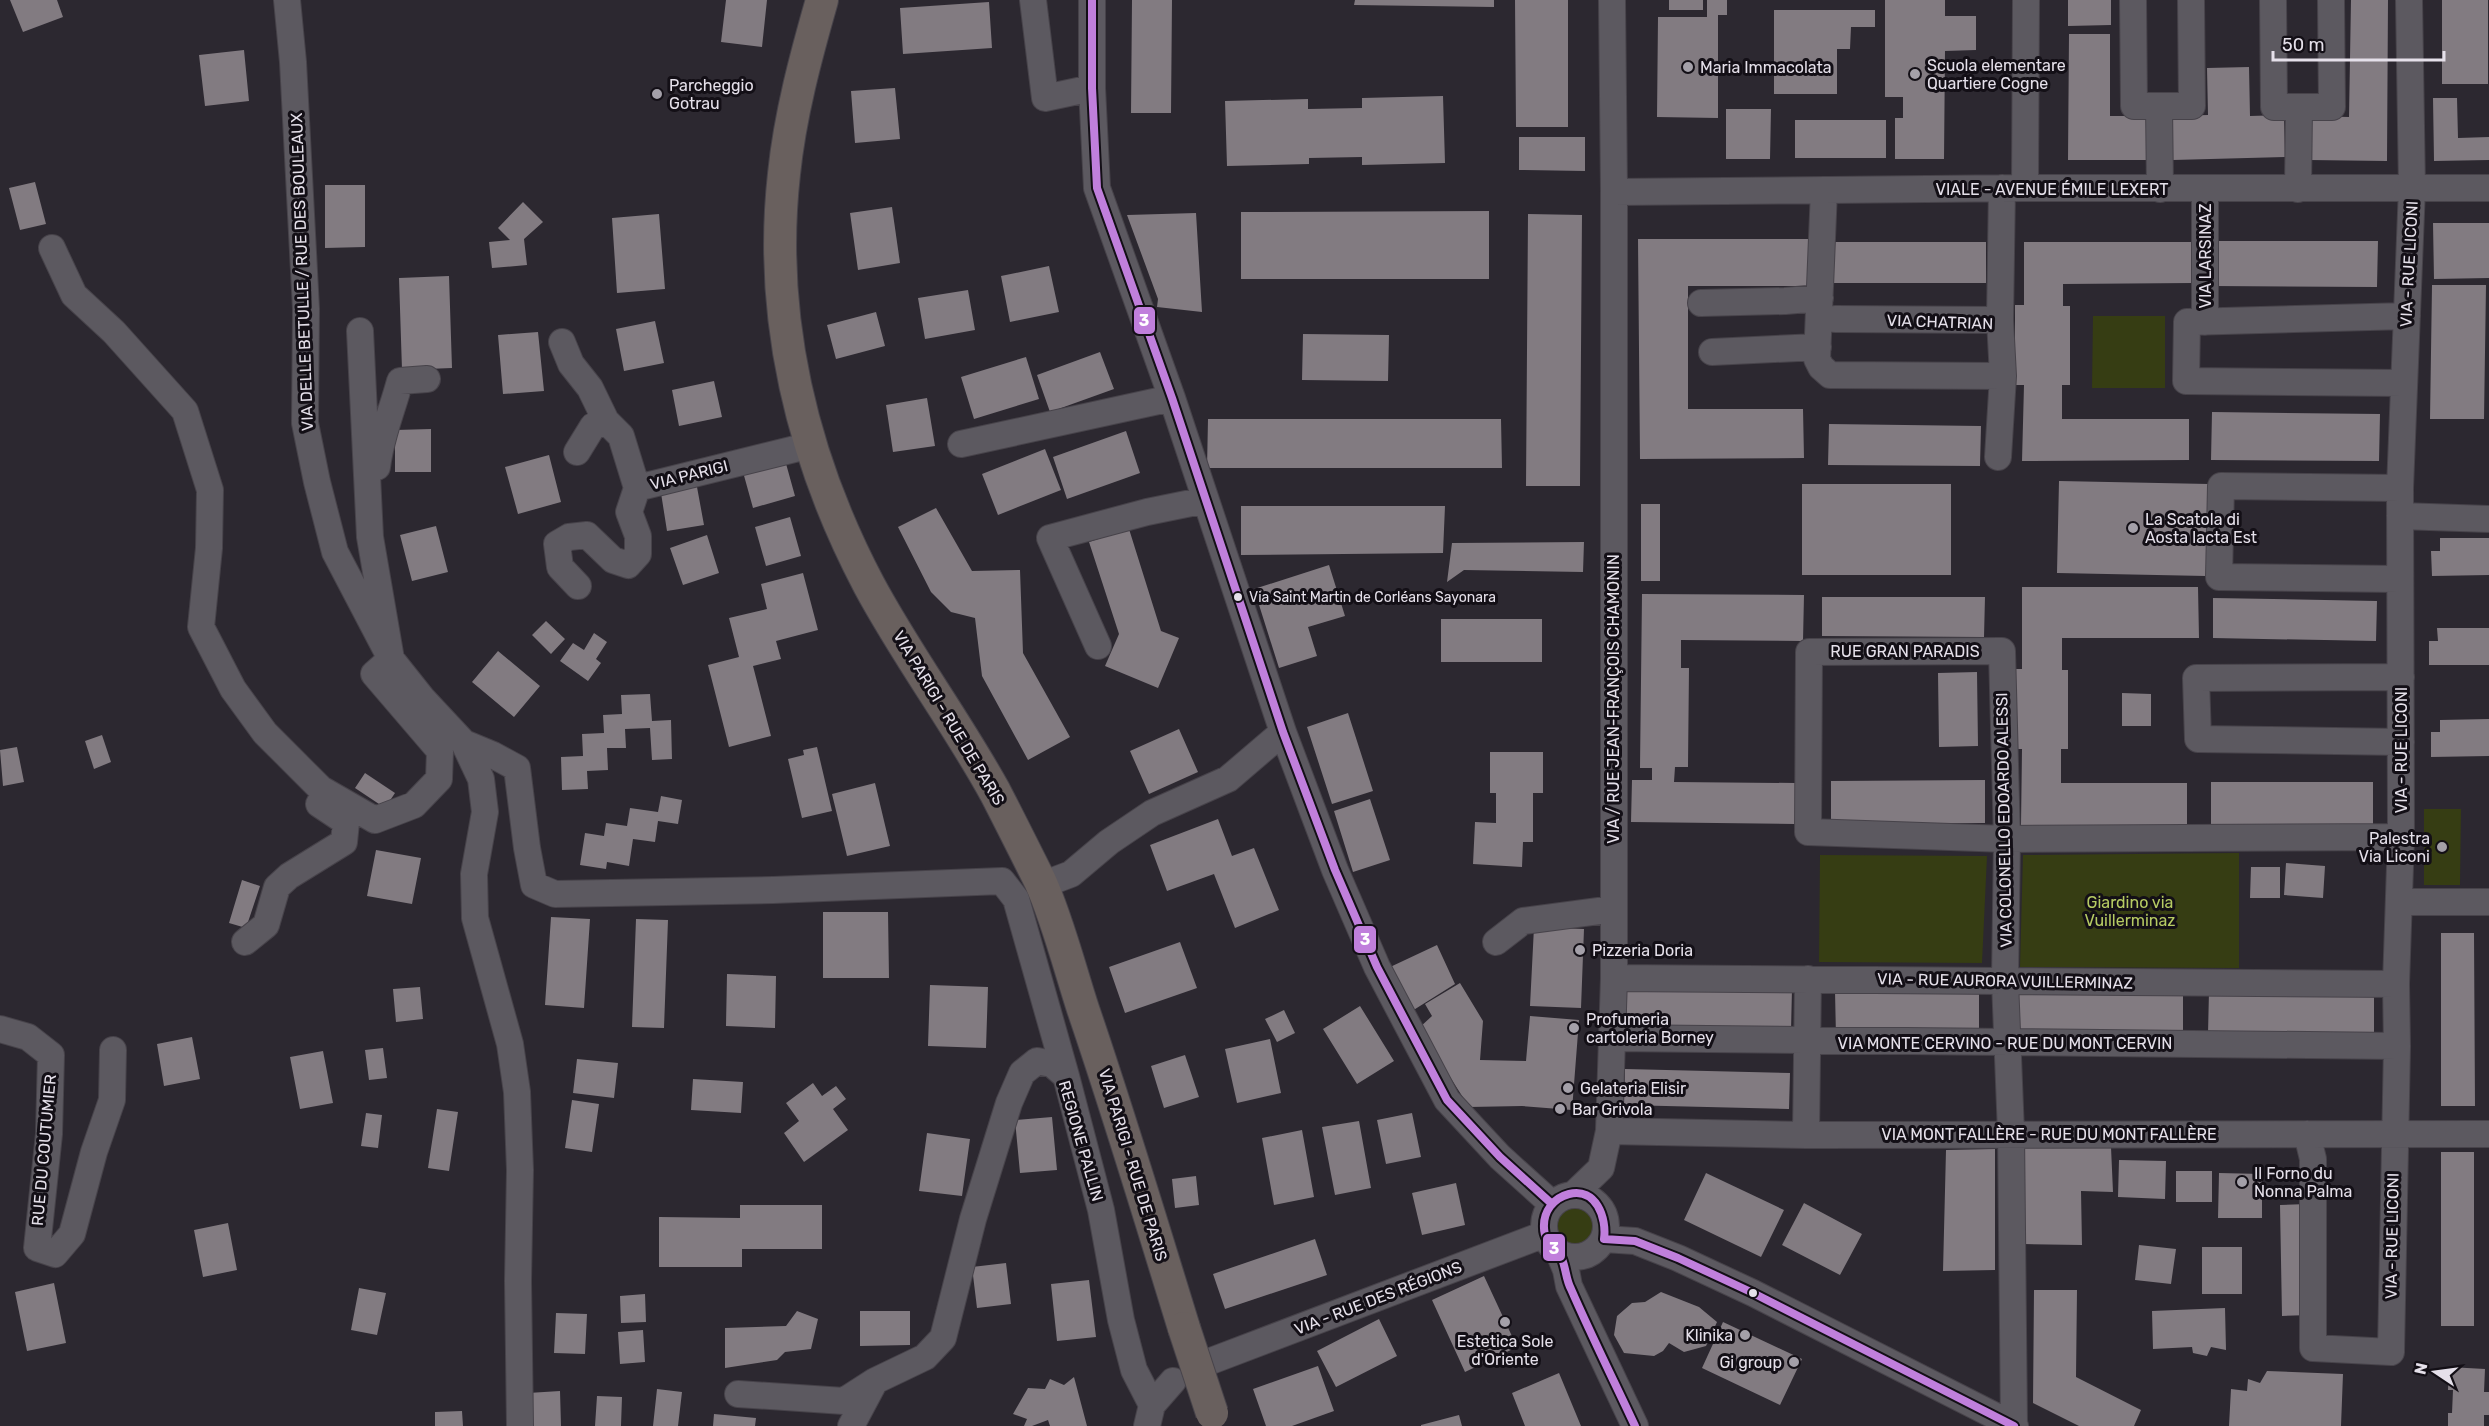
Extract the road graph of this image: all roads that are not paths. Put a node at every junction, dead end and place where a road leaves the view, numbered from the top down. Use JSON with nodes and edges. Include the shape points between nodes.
{"nodes":[{"id":1,"x":287,"y":0,"type":"edge"},
{"id":2,"x":822,"y":0,"type":"edge"},
{"id":3,"x":1033,"y":0,"type":"edge"},
{"id":4,"x":1092,"y":0,"type":"edge"},
{"id":5,"x":1612,"y":0,"type":"edge"},
{"id":6,"x":2026,"y":0,"type":"edge"},
{"id":7,"x":2133,"y":0,"type":"edge"},
{"id":8,"x":2191,"y":0,"type":"edge"},
{"id":9,"x":2273,"y":0,"type":"edge"},
{"id":10,"x":2331,"y":0,"type":"edge"},
{"id":11,"x":2409,"y":0,"type":"edge"},
{"id":12,"x":1092,"y":88,"type":"junction"},
{"id":13,"x":2159,"y":106,"type":"junction"},
{"id":14,"x":2300,"y":107,"type":"junction"},
{"id":15,"x":2013,"y":188,"type":"junction"},
{"id":16,"x":2412,"y":188,"type":"junction"},
{"id":17,"x":2489,"y":188,"type":"edge"},
{"id":18,"x":2160,"y":189,"type":"junction"},
{"id":19,"x":2205,"y":189,"type":"junction"},
{"id":20,"x":2298,"y":189,"type":"junction"},
{"id":21,"x":1824,"y":190,"type":"junction"},
{"id":22,"x":1614,"y":192,"type":"junction"},
{"id":23,"x":52,"y":249,"type":"dead end"},
{"id":24,"x":1820,"y":298,"type":"junction"},
{"id":25,"x":1701,"y":303,"type":"dead end"},
{"id":26,"x":2407,"y":316,"type":"junction"},
{"id":27,"x":1834,"y":319,"type":"dead end"},
{"id":28,"x":2000,"y":320,"type":"junction"},
{"id":29,"x":2205,"y":322,"type":"junction"},
{"id":30,"x":360,"y":331,"type":"dead end"},
{"id":31,"x":562,"y":342,"type":"dead end"},
{"id":32,"x":1818,"y":347,"type":"junction"},
{"id":33,"x":1712,"y":352,"type":"dead end"},
{"id":34,"x":2002,"y":376,"type":"junction"},
{"id":35,"x":427,"y":379,"type":"dead end"},
{"id":36,"x":2403,"y":384,"type":"junction"},
{"id":37,"x":1172,"y":398,"type":"junction"},
{"id":38,"x":606,"y":421,"type":"junction"},
{"id":39,"x":962,"y":444,"type":"dead end"},
{"id":40,"x":811,"y":445,"type":"junction"},
{"id":41,"x":577,"y":452,"type":"dead end"},
{"id":42,"x":1998,"y":457,"type":"dead end"},
{"id":43,"x":637,"y":488,"type":"junction"},
{"id":44,"x":2400,"y":488,"type":"junction"},
{"id":45,"x":1206,"y":500,"type":"junction"},
{"id":46,"x":369,"y":506,"type":"junction"},
{"id":47,"x":2400,"y":516,"type":"junction"},
{"id":48,"x":2489,"y":519,"type":"edge"},
{"id":49,"x":2399,"y":579,"type":"junction"},
{"id":50,"x":578,"y":586,"type":"dead end"},
{"id":51,"x":1098,"y":646,"type":"dead end"},
{"id":52,"x":2001,"y":651,"type":"joint"},
{"id":53,"x":391,"y":659,"type":"junction"},
{"id":54,"x":2401,"y":677,"type":"junction"},
{"id":55,"x":1283,"y":732,"type":"junction"},
{"id":56,"x":2401,"y":742,"type":"junction"},
{"id":57,"x":464,"y":743,"type":"junction"},
{"id":58,"x":321,"y":789,"type":"junction"},
{"id":59,"x":2401,"y":837,"type":"junction"},
{"id":60,"x":2007,"y":839,"type":"junction"},
{"id":61,"x":1042,"y":885,"type":"junction"},
{"id":62,"x":2399,"y":902,"type":"junction"},
{"id":63,"x":2489,"y":902,"type":"edge"},
{"id":64,"x":1614,"y":909,"type":"junction"},
{"id":65,"x":245,"y":942,"type":"dead end"},
{"id":66,"x":1496,"y":942,"type":"dead end"},
{"id":67,"x":1614,"y":978,"type":"junction"},
{"id":68,"x":1808,"y":979,"type":"junction"},
{"id":69,"x":2005,"y":981,"type":"junction"},
{"id":70,"x":2396,"y":984,"type":"junction"},
{"id":71,"x":0,"y":1029,"type":"edge"},
{"id":72,"x":1612,"y":1038,"type":"junction"},
{"id":73,"x":1807,"y":1041,"type":"junction"},
{"id":74,"x":2006,"y":1042,"type":"junction"},
{"id":75,"x":2397,"y":1046,"type":"junction"},
{"id":76,"x":113,"y":1050,"type":"dead end"},
{"id":77,"x":1066,"y":1076,"type":"junction"},
{"id":78,"x":1609,"y":1131,"type":"junction"},
{"id":79,"x":2011,"y":1133,"type":"junction"},
{"id":80,"x":2307,"y":1134,"type":"junction"},
{"id":81,"x":2394,"y":1134,"type":"junction"},
{"id":82,"x":2489,"y":1134,"type":"edge"},
{"id":83,"x":1806,"y":1135,"type":"junction"},
{"id":84,"x":1563,"y":1199,"type":"junction"},
{"id":85,"x":1604,"y":1239,"type":"junction"},
{"id":86,"x":1552,"y":1244,"type":"junction"},
{"id":87,"x":1211,"y":1361,"type":"dead end"},
{"id":88,"x":875,"y":1381,"type":"junction"},
{"id":89,"x":1173,"y":1381,"type":"dead end"},
{"id":90,"x":738,"y":1394,"type":"dead end"},
{"id":91,"x":1149,"y":1416,"type":"edge"},
{"id":92,"x":1214,"y":1419,"type":"edge"},
{"id":93,"x":520,"y":1426,"type":"edge"},
{"id":94,"x":851,"y":1426,"type":"edge"},
{"id":95,"x":1635,"y":1426,"type":"edge"},
{"id":96,"x":2015,"y":1426,"type":"edge"}],
"edges":[{"from":1,"to":53,"type":"street","name":"VIA DELLE BETULLE / RUE DES BOULEAUX","via":[[306,309],[305,423],[335,552]]},
{"from":2,"to":40,"type":"main road","name":"VIA PARIGI - RUE DE PARIS","via":[[794,110],[784,174],[780,249],[781,301],[792,379]]},
{"from":3,"to":12,"type":"street","via":[[1045,98]]},
{"from":4,"to":12,"type":"street"},
{"from":5,"to":22,"type":"street","name":"VIA / RUE JEAN-FRANÇOIS CHAMONIN"},
{"from":6,"to":15,"type":"street","via":[[2026,119]]},
{"from":7,"to":13,"type":"street","via":[[2134,106]]},
{"from":8,"to":13,"type":"street","via":[[2192,105]]},
{"from":9,"to":14,"type":"street","via":[[2274,107]]},
{"from":10,"to":14,"type":"street","via":[[2332,107]]},
{"from":11,"to":16,"type":"street","name":"VIA - RUE LICONI"},
{"from":12,"to":37,"type":"street","via":[[1097,188]]},
{"from":13,"to":18,"type":"street"},
{"from":14,"to":20,"type":"street"},
{"from":15,"to":18,"type":"street","name":"VIALE - AVENUE ÉMILE LEXERT"},
{"from":15,"to":21,"type":"street","name":"VIALE - AVENUE ÉMILE LEXERT"},
{"from":15,"to":28,"type":"street"},
{"from":16,"to":17,"type":"street","name":"VIALE - AVENUE ÉMILE LEXERT"},
{"from":16,"to":20,"type":"street","name":"VIALE - AVENUE ÉMILE LEXERT"},
{"from":16,"to":26,"type":"street","name":"VIA - RUE LICONI"},
{"from":18,"to":19,"type":"street","name":"VIALE - AVENUE ÉMILE LEXERT"},
{"from":19,"to":20,"type":"street","name":"VIALE - AVENUE ÉMILE LEXERT"},
{"from":19,"to":29,"type":"street","name":"VIA LARSINAZ"},
{"from":21,"to":22,"type":"street","name":"VIALE - AVENUE ÉMILE LEXERT"},
{"from":21,"to":24,"type":"street"},
{"from":22,"to":64,"type":"street","name":"VIA / RUE JEAN-FRANÇOIS CHAMONIN"},
{"from":23,"to":58,"type":"street","via":[[74,296],[114,332],[185,411],[210,490],[201,627],[233,688],[265,733]]},
{"from":24,"to":25,"type":"street"},
{"from":24,"to":32,"type":"street"},
{"from":26,"to":29,"type":"street"},
{"from":26,"to":36,"type":"street","name":"VIA - RUE LICONI"},
{"from":27,"to":28,"type":"street","name":"VIA CHATRIAN"},
{"from":28,"to":34,"type":"street","name":"VIA CHATRIAN"},
{"from":29,"to":36,"type":"street","via":[[2187,322],[2186,381]]},
{"from":30,"to":46,"type":"street"},
{"from":31,"to":38,"type":"street"},
{"from":32,"to":33,"type":"street"},
{"from":32,"to":34,"type":"street","via":[[1817,359],[1830,375]]},
{"from":34,"to":42,"type":"street","name":"VIA CHATRIAN"},
{"from":35,"to":46,"type":"street","via":[[400,381],[392,413],[384,426]]},
{"from":36,"to":44,"type":"street","name":"VIA - RUE LICONI"},
{"from":37,"to":39,"type":"street"},
{"from":37,"to":45,"type":"street"},
{"from":38,"to":41,"type":"street","via":[[593,426]]},
{"from":38,"to":43,"type":"street","via":[[621,436]]},
{"from":40,"to":43,"type":"street","name":"VIA PARIGI"},
{"from":40,"to":61,"type":"main road","name":"VIA PARIGI - RUE DE PARIS","via":[[827,496],[871,589],[994,790]]},
{"from":43,"to":50,"type":"street","name":"VIA PARIGI","via":[[629,512],[638,536],[638,554],[628,565],[613,560],[586,535],[569,537],[557,544],[560,567]]},
{"from":44,"to":47,"type":"street","name":"VIA - RUE LICONI"},
{"from":44,"to":49,"type":"street","via":[[2221,486],[2219,577]]},
{"from":45,"to":51,"type":"street","via":[[1050,538]]},
{"from":45,"to":55,"type":"street"},
{"from":46,"to":53,"type":"street","via":[[370,537]]},
{"from":47,"to":48,"type":"street"},
{"from":47,"to":49,"type":"street","name":"VIA - RUE LICONI"},
{"from":49,"to":54,"type":"street","name":"VIA - RUE LICONI"},
{"from":52,"to":60,"type":"street","name":"VIA COLONELLO EDOARDO ALESSI"},
{"from":52,"to":60,"type":"street","name":"RUE GRAN PARADIS","via":[[1809,651],[1808,832]]},
{"from":53,"to":57,"type":"street","name":"VIA DELLE BETULLE / RUE DES BOULEAUX"},
{"from":53,"to":58,"type":"street","via":[[374,674],[440,751],[439,779],[414,805],[375,820]]},
{"from":54,"to":56,"type":"street","name":"VIA - RUE LICONI"},
{"from":54,"to":56,"type":"street","via":[[2196,678],[2198,739]]},
{"from":55,"to":61,"type":"street","via":[[1228,779],[1152,813],[1071,874]]},
{"from":55,"to":84,"type":"street","via":[[1355,919],[1447,1100],[1500,1157]]},
{"from":56,"to":59,"type":"street","name":"VIA - RUE LICONI"},
{"from":57,"to":77,"type":"street","via":[[517,768],[534,885],[555,894],[1002,881],[1016,899]]},
{"from":57,"to":93,"type":"street","name":"VIA DELLE BETULLE / RUE DES BOULEAUX","via":[[481,779],[484,812],[474,874],[475,918],[510,1044],[517,1092]]},
{"from":58,"to":65,"type":"street","via":[[319,804],[346,822],[344,842],[278,887],[266,925]]},
{"from":59,"to":60,"type":"street"},
{"from":59,"to":62,"type":"street","name":"VIA - RUE LICONI"},
{"from":60,"to":69,"type":"street","name":"VIA COLONELLO EDOARDO ALESSI"},
{"from":61,"to":92,"type":"main road","name":"VIA PARIGI - RUE DE PARIS","bridge":true},
{"from":62,"to":63,"type":"street"},
{"from":62,"to":70,"type":"street","name":"VIA - RUE LICONI"},
{"from":64,"to":66,"type":"street","via":[[1523,921]]},
{"from":64,"to":67,"type":"street","name":"VIA / RUE JEAN-FRANÇOIS CHAMONIN"},
{"from":67,"to":68,"type":"street","name":"VIA - RUE AURORA VUILLERMINAZ"},
{"from":67,"to":72,"type":"street","name":"VIA / RUE JEAN-FRANÇOIS CHAMONIN"},
{"from":68,"to":69,"type":"street","name":"VIA - RUE AURORA VUILLERMINAZ"},
{"from":68,"to":73,"type":"street"},
{"from":69,"to":70,"type":"street","name":"VIA - RUE AURORA VUILLERMINAZ"},
{"from":69,"to":74,"type":"street","name":"VIA COLONELLO EDOARDO ALESSI"},
{"from":70,"to":75,"type":"street","name":"VIA - RUE LICONI"},
{"from":71,"to":76,"type":"street","name":"RUE DU COUTUMIER","via":[[28,1037],[51,1055],[49,1134],[36,1248],[55,1254],[72,1234],[112,1100]]},
{"from":72,"to":73,"type":"street","name":"VIA MONTE CERVINO - RUE DU MONT CERVIN"},
{"from":72,"to":78,"type":"street","name":"VIA / RUE JEAN-FRANÇOIS CHAMONIN"},
{"from":73,"to":74,"type":"street","name":"VIA MONTE CERVINO - RUE DU MONT CERVIN"},
{"from":73,"to":83,"type":"street"},
{"from":74,"to":75,"type":"street","name":"VIA MONTE CERVINO - RUE DU MONT CERVIN"},
{"from":74,"to":79,"type":"street","name":"VIA COLONELLO EDOARDO ALESSI"},
{"from":75,"to":81,"type":"street","name":"VIA - RUE LICONI"},
{"from":77,"to":88,"type":"street","name":"REGIONE PALLIN","via":[[1052,1064],[1037,1061],[1022,1073],[973,1219],[943,1338],[925,1357]]},
{"from":77,"to":91,"type":"street","name":"REGIONE PALLIN","via":[[1101,1210],[1121,1320]]},
{"from":78,"to":83,"type":"street","name":"VIA MONT FALLÈRE - RUE DU MONT FALLÈRE"},
{"from":78,"to":84,"type":"street","name":"VIA / RUE JEAN-FRANÇOIS CHAMONIN","via":[[1601,1168]]},
{"from":79,"to":80,"type":"street","name":"VIA MONT FALLÈRE - RUE DU MONT FALLÈRE"},
{"from":79,"to":83,"type":"street","name":"VIA MONT FALLÈRE - RUE DU MONT FALLÈRE"},
{"from":79,"to":96,"type":"street","name":"VIA COLONELLO EDOARDO ALESSI"},
{"from":80,"to":81,"type":"street","name":"VIA MONT FALLÈRE - RUE DU MONT FALLÈRE"},
{"from":80,"to":81,"type":"street","name":"VIA - RUE LICONI","via":[[2313,1159],[2313,1348],[2391,1352]]},
{"from":81,"to":82,"type":"street","name":"VIA MONT FALLÈRE - RUE DU MONT FALLÈRE"},
{"from":84,"to":85,"type":"street","via":[[1590,1198],[1603,1211]]},
{"from":84,"to":86,"type":"street","via":[[1544,1218]]},
{"from":85,"to":86,"type":"street","via":[[1583,1256],[1566,1256]]},
{"from":85,"to":96,"type":"street","via":[[1635,1241],[1678,1258]]},
{"from":86,"to":87,"type":"street","name":"VIA - RUE DES RÉGIONS"},
{"from":86,"to":95,"type":"street"},
{"from":88,"to":90,"type":"street","name":"REGIONE PALLIN","via":[[844,1401]]},
{"from":88,"to":94,"type":"street"},
{"from":89,"to":91,"type":"street"}]}
